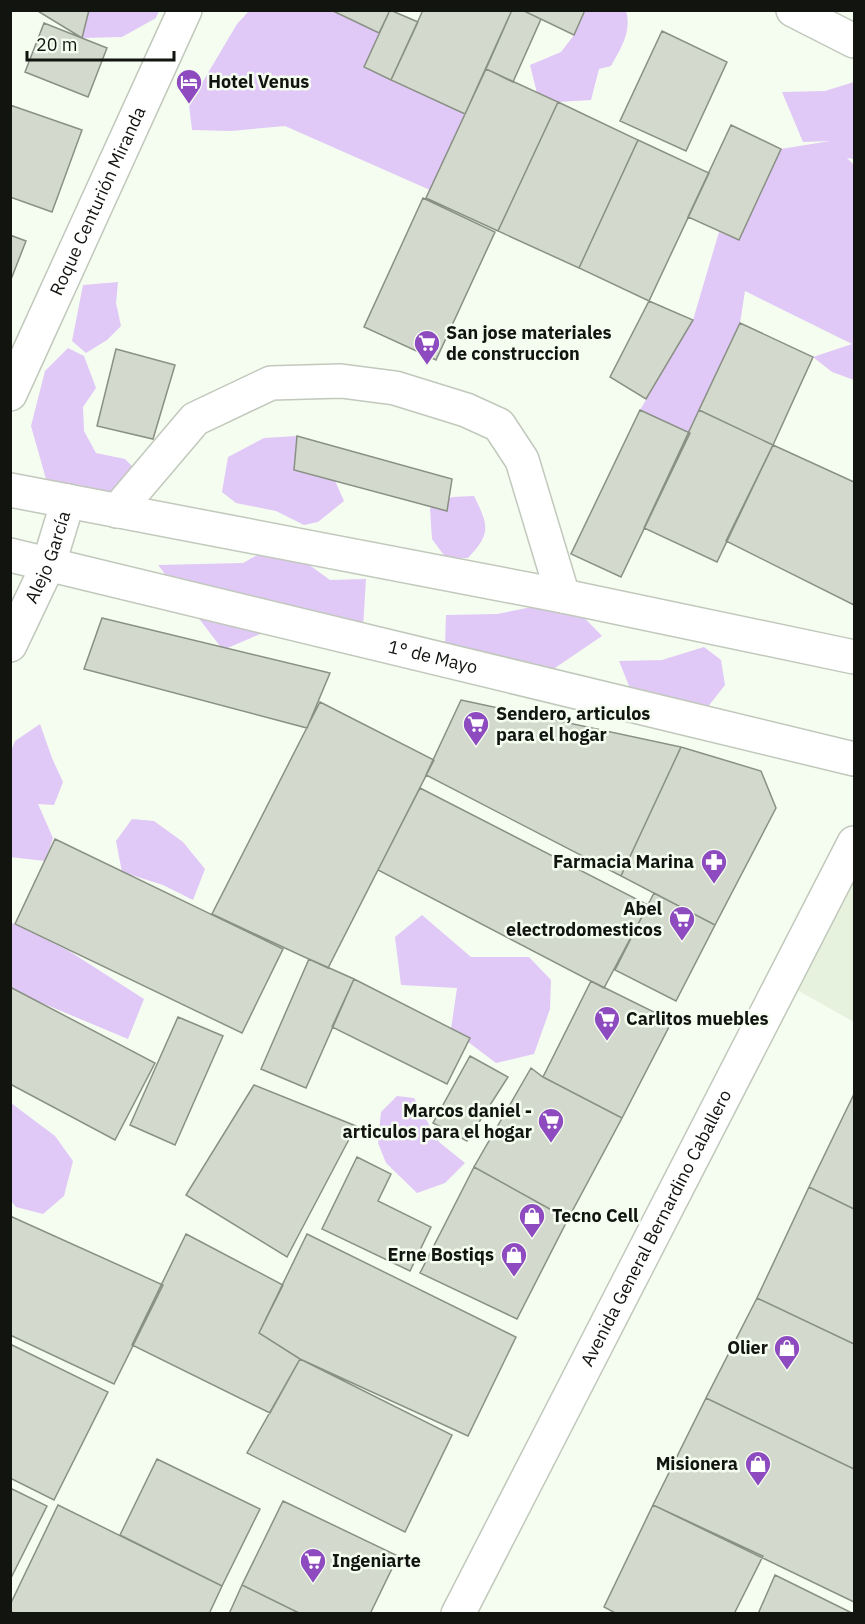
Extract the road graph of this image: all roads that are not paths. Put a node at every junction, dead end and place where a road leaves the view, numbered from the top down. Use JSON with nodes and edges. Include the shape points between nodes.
{"nodes":[{"id":1,"x":185,"y":10,"type":"edge"},
{"id":2,"x":793,"y":10,"type":"edge"},
{"id":3,"x":855,"y":41,"type":"edge"},
{"id":4,"x":10,"y":394,"type":"edge"},
{"id":5,"x":10,"y":490,"type":"edge"},
{"id":6,"x":68,"y":501,"type":"junction"},
{"id":7,"x":117,"y":511,"type":"junction"},
{"id":8,"x":10,"y":555,"type":"edge"},
{"id":9,"x":49,"y":563,"type":"junction"},
{"id":10,"x":563,"y":596,"type":"junction"},
{"id":11,"x":10,"y":645,"type":"edge"},
{"id":12,"x":855,"y":657,"type":"edge"},
{"id":13,"x":855,"y":759,"type":"edge"},
{"id":14,"x":854,"y":845,"type":"edge"},
{"id":15,"x":458,"y":1614,"type":"edge"}],
"edges":[{"from":1,"to":4,"type":"street","name":"Roque Centurión Miranda"},
{"from":2,"to":3,"type":"street"},
{"from":5,"to":6,"type":"street"},
{"from":6,"to":7,"type":"street"},
{"from":6,"to":9,"type":"street","name":"Alejo García"},
{"from":7,"to":10,"type":"street"},
{"from":7,"to":10,"type":"street","via":[[195,419],[271,383],[341,381],[395,388],[466,410],[499,425],[522,460]]},
{"from":8,"to":9,"type":"street","name":"1° de Mayo"},
{"from":9,"to":11,"type":"street","name":"Alejo García"},
{"from":9,"to":13,"type":"street","name":"1° de Mayo"},
{"from":10,"to":12,"type":"street"},
{"from":14,"to":15,"type":"street","name":"Avenida General Bernardino Caballero"}]}
